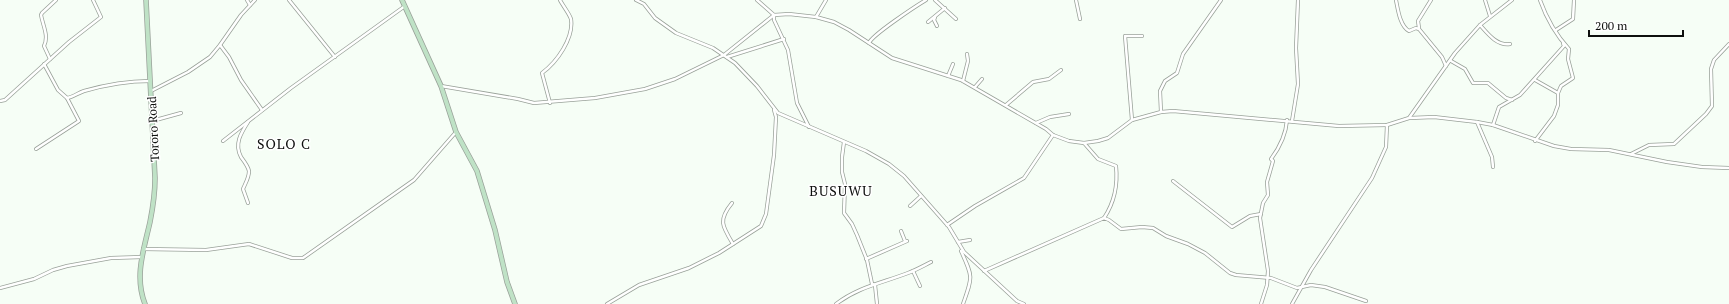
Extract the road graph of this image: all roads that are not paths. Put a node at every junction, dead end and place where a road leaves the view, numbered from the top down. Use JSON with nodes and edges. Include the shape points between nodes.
{"nodes":[{"id":1,"x":56,"y":0,"type":"edge"},
{"id":2,"x":93,"y":0,"type":"edge"},
{"id":3,"x":146,"y":0,"type":"edge"},
{"id":4,"x":247,"y":0,"type":"edge"},
{"id":5,"x":255,"y":0,"type":"edge"},
{"id":6,"x":289,"y":0,"type":"edge"},
{"id":7,"x":402,"y":0,"type":"edge"},
{"id":8,"x":560,"y":0,"type":"edge"},
{"id":9,"x":636,"y":0,"type":"edge"},
{"id":10,"x":758,"y":0,"type":"edge"},
{"id":11,"x":826,"y":0,"type":"edge"},
{"id":12,"x":926,"y":0,"type":"edge"},
{"id":13,"x":935,"y":0,"type":"edge"},
{"id":14,"x":1076,"y":0,"type":"edge"},
{"id":15,"x":1221,"y":0,"type":"edge"},
{"id":16,"x":1298,"y":0,"type":"edge"},
{"id":17,"x":1396,"y":0,"type":"edge"},
{"id":18,"x":1431,"y":0,"type":"edge"},
{"id":19,"x":1485,"y":0,"type":"edge"},
{"id":20,"x":1512,"y":0,"type":"edge"},
{"id":21,"x":1540,"y":0,"type":"edge"},
{"id":22,"x":1574,"y":0,"type":"edge"},
{"id":23,"x":250,"y":5,"type":"junction"},
{"id":24,"x":404,"y":6,"type":"junction"},
{"id":25,"x":945,"y":8,"type":"junction"},
{"id":26,"x":774,"y":15,"type":"junction"},
{"id":27,"x":935,"y":16,"type":"junction"},
{"id":28,"x":1490,"y":16,"type":"junction"},
{"id":29,"x":816,"y":17,"type":"junction"},
{"id":30,"x":956,"y":19,"type":"dead end"},
{"id":31,"x":1080,"y":19,"type":"dead end"},
{"id":32,"x":928,"y":22,"type":"dead end"},
{"id":33,"x":1480,"y":25,"type":"junction"},
{"id":34,"x":937,"y":26,"type":"dead end"},
{"id":35,"x":1419,"y":29,"type":"junction"},
{"id":36,"x":1556,"y":30,"type":"junction"},
{"id":37,"x":1142,"y":36,"type":"dead end"},
{"id":38,"x":784,"y":39,"type":"junction"},
{"id":39,"x":1563,"y":42,"type":"junction"},
{"id":40,"x":869,"y":43,"type":"junction"},
{"id":41,"x":1510,"y":44,"type":"dead end"},
{"id":42,"x":1729,"y":44,"type":"edge"},
{"id":43,"x":220,"y":45,"type":"junction"},
{"id":44,"x":967,"y":54,"type":"dead end"},
{"id":45,"x":335,"y":56,"type":"junction"},
{"id":46,"x":726,"y":56,"type":"junction"},
{"id":47,"x":50,"y":59,"type":"junction"},
{"id":48,"x":1451,"y":60,"type":"junction"},
{"id":49,"x":44,"y":64,"type":"junction"},
{"id":50,"x":954,"y":64,"type":"dead end"},
{"id":51,"x":1446,"y":66,"type":"junction"},
{"id":52,"x":1062,"y":70,"type":"dead end"},
{"id":53,"x":948,"y":76,"type":"junction"},
{"id":54,"x":982,"y":78,"type":"dead end"},
{"id":55,"x":1535,"y":80,"type":"junction"},
{"id":56,"x":150,"y":81,"type":"junction"},
{"id":57,"x":963,"y":81,"type":"junction"},
{"id":58,"x":441,"y":86,"type":"junction"},
{"id":59,"x":975,"y":86,"type":"junction"},
{"id":60,"x":151,"y":92,"type":"junction"},
{"id":61,"x":1558,"y":93,"type":"junction"},
{"id":62,"x":67,"y":98,"type":"junction"},
{"id":63,"x":1512,"y":100,"type":"junction"},
{"id":64,"x":0,"y":101,"type":"edge"},
{"id":65,"x":550,"y":103,"type":"junction"},
{"id":66,"x":1006,"y":106,"type":"junction"},
{"id":67,"x":774,"y":109,"type":"junction"},
{"id":68,"x":262,"y":110,"type":"junction"},
{"id":69,"x":1161,"y":112,"type":"junction"},
{"id":70,"x":181,"y":113,"type":"dead end"},
{"id":71,"x":1069,"y":114,"type":"dead end"},
{"id":72,"x":1409,"y":118,"type":"junction"},
{"id":73,"x":250,"y":119,"type":"junction"},
{"id":74,"x":1132,"y":120,"type":"junction"},
{"id":75,"x":1287,"y":120,"type":"junction"},
{"id":76,"x":151,"y":121,"type":"junction"},
{"id":77,"x":1292,"y":121,"type":"junction"},
{"id":78,"x":1477,"y":122,"type":"junction"},
{"id":79,"x":1036,"y":123,"type":"junction"},
{"id":80,"x":1387,"y":125,"type":"junction"},
{"id":81,"x":1493,"y":125,"type":"junction"},
{"id":82,"x":809,"y":128,"type":"junction"},
{"id":83,"x":456,"y":132,"type":"junction"},
{"id":84,"x":1053,"y":135,"type":"junction"},
{"id":85,"x":223,"y":141,"type":"dead end"},
{"id":86,"x":1535,"y":141,"type":"junction"},
{"id":87,"x":844,"y":142,"type":"junction"},
{"id":88,"x":1084,"y":143,"type":"junction"},
{"id":89,"x":36,"y":149,"type":"dead end"},
{"id":90,"x":1631,"y":154,"type":"junction"},
{"id":91,"x":1493,"y":167,"type":"dead end"},
{"id":92,"x":1729,"y":168,"type":"edge"},
{"id":93,"x":1173,"y":181,"type":"dead end"},
{"id":94,"x":920,"y":196,"type":"junction"},
{"id":95,"x":248,"y":203,"type":"dead end"},
{"id":96,"x":732,"y":203,"type":"dead end"},
{"id":97,"x":910,"y":206,"type":"dead end"},
{"id":98,"x":1261,"y":214,"type":"junction"},
{"id":99,"x":1104,"y":218,"type":"junction"},
{"id":100,"x":947,"y":225,"type":"junction"},
{"id":101,"x":901,"y":231,"type":"dead end"},
{"id":102,"x":970,"y":240,"type":"dead end"},
{"id":103,"x":958,"y":242,"type":"junction"},
{"id":104,"x":733,"y":244,"type":"junction"},
{"id":105,"x":959,"y":247,"type":"junction"},
{"id":106,"x":143,"y":249,"type":"junction"},
{"id":107,"x":142,"y":257,"type":"junction"},
{"id":108,"x":866,"y":259,"type":"junction"},
{"id":109,"x":931,"y":262,"type":"dead end"},
{"id":110,"x":913,"y":271,"type":"junction"},
{"id":111,"x":984,"y":271,"type":"junction"},
{"id":112,"x":1267,"y":278,"type":"junction"},
{"id":113,"x":872,"y":284,"type":"junction"},
{"id":114,"x":920,"y":286,"type":"dead end"},
{"id":115,"x":0,"y":288,"type":"edge"},
{"id":116,"x":1301,"y":288,"type":"junction"},
{"id":117,"x":1366,"y":301,"type":"dead end"},
{"id":118,"x":145,"y":304,"type":"edge"},
{"id":119,"x":515,"y":304,"type":"edge"},
{"id":120,"x":607,"y":304,"type":"edge"},
{"id":121,"x":836,"y":304,"type":"edge"},
{"id":122,"x":876,"y":304,"type":"edge"},
{"id":123,"x":963,"y":304,"type":"edge"},
{"id":124,"x":1024,"y":304,"type":"edge"},
{"id":125,"x":1260,"y":304,"type":"edge"},
{"id":126,"x":1292,"y":304,"type":"edge"}],
"edges":[{"from":1,"to":47,"type":"street","via":[[42,13],[47,41],[44,46]]},
{"from":2,"to":47,"type":"street","via":[[101,17]]},
{"from":3,"to":56,"type":"main road","name":"Tororo Road"},
{"from":4,"to":23,"type":"street"},
{"from":5,"to":23,"type":"street"},
{"from":6,"to":45,"type":"street"},
{"from":7,"to":24,"type":"main road"},
{"from":8,"to":65,"type":"street","via":[[571,21],[569,40],[542,73]]},
{"from":9,"to":46,"type":"street","via":[[644,4],[655,18],[676,33]]},
{"from":10,"to":26,"type":"street"},
{"from":11,"to":29,"type":"street"},
{"from":12,"to":40,"type":"street","via":[[878,32]]},
{"from":13,"to":25,"type":"street"},
{"from":14,"to":31,"type":"street"},
{"from":15,"to":69,"type":"street","via":[[1182,54],[1177,73],[1165,81],[1160,91]]},
{"from":16,"to":77,"type":"street","via":[[1298,84]]},
{"from":17,"to":35,"type":"street","via":[[1406,29]]},
{"from":18,"to":35,"type":"street","via":[[1418,21]]},
{"from":19,"to":28,"type":"street"},
{"from":20,"to":28,"type":"street"},
{"from":21,"to":36,"type":"street","via":[[1544,12]]},
{"from":22,"to":36,"type":"street","via":[[1573,19]]},
{"from":23,"to":43,"type":"street"},
{"from":24,"to":45,"type":"street"},
{"from":24,"to":58,"type":"main road"},
{"from":25,"to":27,"type":"street"},
{"from":25,"to":30,"type":"street"},
{"from":26,"to":29,"type":"street"},
{"from":26,"to":38,"type":"street"},
{"from":26,"to":46,"type":"street"},
{"from":27,"to":32,"type":"street"},
{"from":27,"to":34,"type":"street"},
{"from":28,"to":33,"type":"street"},
{"from":29,"to":40,"type":"street","via":[[834,22]]},
{"from":33,"to":41,"type":"street","via":[[1494,40]]},
{"from":33,"to":48,"type":"street"},
{"from":35,"to":51,"type":"street","via":[[1442,57]]},
{"from":36,"to":39,"type":"street"},
{"from":37,"to":74,"type":"street","via":[[1125,36]]},
{"from":38,"to":46,"type":"street"},
{"from":38,"to":82,"type":"street","via":[[794,76],[797,103]]},
{"from":39,"to":55,"type":"street","via":[[1564,46]]},
{"from":39,"to":61,"type":"street","via":[[1569,49],[1568,59],[1573,78],[1561,86]]},
{"from":40,"to":53,"type":"street","via":[[898,61]]},
{"from":42,"to":90,"type":"street","via":[[1714,60],[1711,69],[1712,106],[1706,114],[1674,144],[1649,145]]},
{"from":43,"to":60,"type":"street","via":[[210,57]]},
{"from":43,"to":68,"type":"street"},
{"from":44,"to":57,"type":"street","via":[[968,61]]},
{"from":45,"to":68,"type":"street"},
{"from":46,"to":65,"type":"street","via":[[658,86],[595,98]]},
{"from":46,"to":67,"type":"street","via":[[753,81]]},
{"from":47,"to":49,"type":"street"},
{"from":48,"to":51,"type":"street"},
{"from":48,"to":63,"type":"street","via":[[1465,70],[1473,83],[1488,83]]},
{"from":49,"to":62,"type":"street","via":[[58,90]]},
{"from":49,"to":64,"type":"street","via":[[6,100]]},
{"from":50,"to":53,"type":"street"},
{"from":51,"to":72,"type":"street"},
{"from":52,"to":66,"type":"street","via":[[1049,79],[1033,82]]},
{"from":53,"to":57,"type":"street"},
{"from":54,"to":59,"type":"street"},
{"from":55,"to":61,"type":"street"},
{"from":55,"to":63,"type":"street"},
{"from":56,"to":60,"type":"main road","name":"Tororo Road"},
{"from":56,"to":62,"type":"street","via":[[105,86]]},
{"from":57,"to":59,"type":"street"},
{"from":58,"to":65,"type":"street","via":[[534,103]]},
{"from":58,"to":83,"type":"main road"},
{"from":59,"to":66,"type":"street"},
{"from":60,"to":76,"type":"main road","name":"Tororo Road"},
{"from":61,"to":86,"type":"street","via":[[1558,105],[1554,116]]},
{"from":62,"to":89,"type":"street","via":[[80,121]]},
{"from":63,"to":81,"type":"street","via":[[1499,107]]},
{"from":66,"to":79,"type":"street"},
{"from":67,"to":82,"type":"street"},
{"from":67,"to":104,"type":"street","via":[[774,155],[765,220],[761,226]]},
{"from":68,"to":73,"type":"street"},
{"from":69,"to":74,"type":"street"},
{"from":69,"to":75,"type":"street"},
{"from":70,"to":76,"type":"street"},
{"from":71,"to":79,"type":"street"},
{"from":72,"to":78,"type":"street"},
{"from":72,"to":80,"type":"street"},
{"from":73,"to":85,"type":"street"},
{"from":73,"to":95,"type":"street","via":[[239,136],[238,143],[240,155],[249,170],[243,189]]},
{"from":74,"to":88,"type":"street","via":[[1108,138]]},
{"from":75,"to":77,"type":"street"},
{"from":75,"to":98,"type":"street","via":[[1287,130],[1272,159],[1267,182],[1268,195]]},
{"from":76,"to":106,"type":"main road","name":"Tororo Road","via":[[155,189]]},
{"from":77,"to":80,"type":"street","via":[[1339,126]]},
{"from":78,"to":81,"type":"street"},
{"from":78,"to":91,"type":"street"},
{"from":79,"to":84,"type":"street"},
{"from":80,"to":116,"type":"street","via":[[1386,147],[1372,178]]},
{"from":81,"to":86,"type":"street"},
{"from":82,"to":87,"type":"street"},
{"from":83,"to":106,"type":"street","via":[[414,180],[304,258],[292,258],[249,244],[206,250]]},
{"from":83,"to":119,"type":"main road","via":[[477,171]]},
{"from":84,"to":88,"type":"street"},
{"from":84,"to":100,"type":"street","via":[[1024,178]]},
{"from":86,"to":90,"type":"street","via":[[1570,149],[1609,150]]},
{"from":87,"to":94,"type":"street","via":[[889,164],[904,176]]},
{"from":87,"to":108,"type":"street","via":[[844,213],[852,224]]},
{"from":88,"to":99,"type":"street","via":[[1098,159],[1116,166],[1117,180],[1113,200]]},
{"from":90,"to":92,"type":"street","via":[[1658,161]]},
{"from":93,"to":98,"type":"street","via":[[1232,227],[1250,216]]},
{"from":94,"to":97,"type":"street"},
{"from":94,"to":100,"type":"street"},
{"from":96,"to":104,"type":"street","via":[[724,212],[722,220]]},
{"from":98,"to":112,"type":"street"},
{"from":99,"to":111,"type":"street"},
{"from":99,"to":112,"type":"street","via":[[1121,229],[1153,228],[1206,253],[1230,273]]},
{"from":100,"to":103,"type":"street"},
{"from":101,"to":108,"type":"street","via":[[906,241]]},
{"from":102,"to":103,"type":"street"},
{"from":103,"to":105,"type":"street"},
{"from":104,"to":120,"type":"street","via":[[689,268],[639,285]]},
{"from":105,"to":111,"type":"street"},
{"from":105,"to":123,"type":"street","via":[[970,270],[971,279]]},
{"from":106,"to":107,"type":"main road","name":"Tororo Road"},
{"from":107,"to":115,"type":"street","via":[[112,258],[67,266],[34,279]]},
{"from":107,"to":118,"type":"main road","name":"Tororo Road","via":[[140,277]]},
{"from":108,"to":113,"type":"street"},
{"from":109,"to":110,"type":"street"},
{"from":110,"to":113,"type":"street"},
{"from":110,"to":114,"type":"street"},
{"from":111,"to":124,"type":"street","via":[[1017,301]]},
{"from":112,"to":116,"type":"street"},
{"from":112,"to":125,"type":"street"},
{"from":113,"to":121,"type":"street","via":[[854,291]]},
{"from":113,"to":122,"type":"street","via":[[875,285]]},
{"from":116,"to":117,"type":"street","via":[[1311,285],[1325,287]]},
{"from":116,"to":126,"type":"street"}]}
